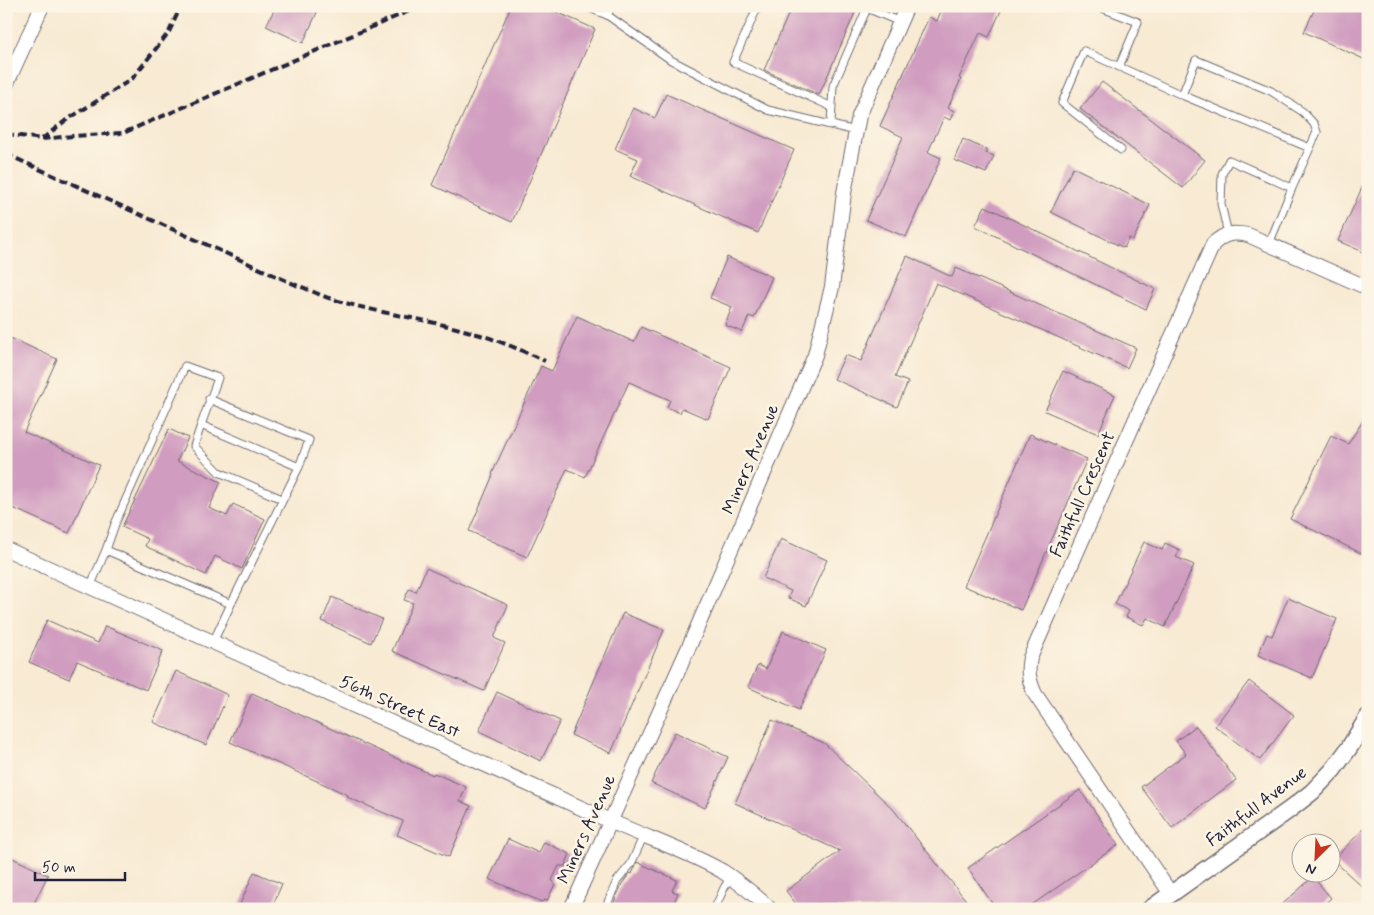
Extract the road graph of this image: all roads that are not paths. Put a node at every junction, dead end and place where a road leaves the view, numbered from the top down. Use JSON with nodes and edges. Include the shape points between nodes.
{"nodes":[{"id":1,"x":42,"y":6,"type":"edge"},
{"id":2,"x":585,"y":6,"type":"edge"},
{"id":3,"x":612,"y":6,"type":"edge"},
{"id":4,"x":758,"y":6,"type":"edge"},
{"id":5,"x":907,"y":6,"type":"edge"},
{"id":6,"x":1097,"y":6,"type":"edge"},
{"id":7,"x":868,"y":7,"type":"edge"},
{"id":8,"x":607,"y":16,"type":"junction"},
{"id":9,"x":900,"y":22,"type":"junction"},
{"id":10,"x":1119,"y":67,"type":"junction"},
{"id":11,"x":6,"y":85,"type":"edge"},
{"id":12,"x":1182,"y":95,"type":"junction"},
{"id":13,"x":832,"y":107,"type":"junction"},
{"id":14,"x":831,"y":124,"type":"junction"},
{"id":15,"x":856,"y":130,"type":"junction"},
{"id":16,"x":1310,"y":148,"type":"junction"},
{"id":17,"x":1121,"y":150,"type":"dead end"},
{"id":18,"x":1292,"y":188,"type":"junction"},
{"id":19,"x":1228,"y":234,"type":"junction"},
{"id":20,"x":1269,"y":244,"type":"junction"},
{"id":21,"x":1368,"y":288,"type":"edge"},
{"id":22,"x":209,"y":399,"type":"junction"},
{"id":23,"x":201,"y":425,"type":"junction"},
{"id":24,"x":299,"y":467,"type":"junction"},
{"id":25,"x":282,"y":499,"type":"junction"},
{"id":26,"x":6,"y":549,"type":"edge"},
{"id":27,"x":106,"y":550,"type":"junction"},
{"id":28,"x":90,"y":587,"type":"junction"},
{"id":29,"x":230,"y":604,"type":"junction"},
{"id":30,"x":213,"y":642,"type":"junction"},
{"id":31,"x":1368,"y":717,"type":"edge"},
{"id":32,"x":610,"y":822,"type":"junction"},
{"id":33,"x":643,"y":836,"type":"junction"},
{"id":34,"x":731,"y":877,"type":"junction"},
{"id":35,"x":1171,"y":894,"type":"junction"},
{"id":36,"x":571,"y":909,"type":"edge"},
{"id":37,"x":605,"y":909,"type":"edge"},
{"id":38,"x":716,"y":909,"type":"edge"},
{"id":39,"x":770,"y":909,"type":"edge"},
{"id":40,"x":1150,"y":909,"type":"edge"}],
"edges":[{"from":1,"to":11,"type":"street"},
{"from":2,"to":8,"type":"lane"},
{"from":3,"to":8,"type":"lane"},
{"from":4,"to":13,"type":"lane","via":[[733,62]]},
{"from":5,"to":9,"type":"street","name":"Miners Avenue"},
{"from":6,"to":10,"type":"lane","via":[[1138,22]]},
{"from":7,"to":9,"type":"lane"},
{"from":7,"to":13,"type":"lane","via":[[833,86]]},
{"from":8,"to":14,"type":"lane","via":[[671,60],[768,110]]},
{"from":9,"to":15,"type":"street","name":"Miners Avenue","via":[[859,116]]},
{"from":10,"to":12,"type":"lane"},
{"from":10,"to":17,"type":"lane","via":[[1084,51],[1062,103]]},
{"from":12,"to":16,"type":"lane"},
{"from":12,"to":16,"type":"lane","via":[[1196,60],[1271,91],[1303,112],[1314,124],[1316,132]]},
{"from":13,"to":14,"type":"lane"},
{"from":14,"to":15,"type":"lane"},
{"from":15,"to":32,"type":"street","name":"Miners Avenue","via":[[832,287],[815,355]]},
{"from":16,"to":18,"type":"lane"},
{"from":18,"to":19,"type":"lane","via":[[1229,160],[1222,174],[1222,204]]},
{"from":18,"to":20,"type":"lane"},
{"from":19,"to":20,"type":"street","via":[[1248,235]]},
{"from":19,"to":35,"type":"street","name":"Faithfull Crescent","via":[[1214,244],[1028,667],[1028,677],[1036,694]]},
{"from":20,"to":21,"type":"street"},
{"from":22,"to":23,"type":"lane"},
{"from":22,"to":24,"type":"lane","via":[[309,440]]},
{"from":22,"to":27,"type":"lane","via":[[218,378],[185,366]]},
{"from":23,"to":24,"type":"lane"},
{"from":23,"to":25,"type":"lane","via":[[194,446],[219,472]]},
{"from":24,"to":25,"type":"lane"},
{"from":25,"to":29,"type":"lane"},
{"from":26,"to":28,"type":"street","name":"56th Street East"},
{"from":27,"to":28,"type":"lane"},
{"from":27,"to":29,"type":"lane"},
{"from":28,"to":30,"type":"street","name":"56th Street East"},
{"from":29,"to":30,"type":"lane"},
{"from":30,"to":32,"type":"street","name":"56th Street East"},
{"from":31,"to":35,"type":"street","name":"Faithfull Avenue","via":[[1333,770],[1312,792]]},
{"from":32,"to":33,"type":"street","name":"56th Street East"},
{"from":32,"to":36,"type":"street","name":"Miners Avenue"},
{"from":33,"to":34,"type":"street","name":"56th Street East","via":[[694,857]]},
{"from":33,"to":37,"type":"lane"},
{"from":34,"to":38,"type":"lane"},
{"from":34,"to":39,"type":"street","name":"56th Street East"},
{"from":35,"to":40,"type":"street","name":"Faithfull Avenue"}]}
